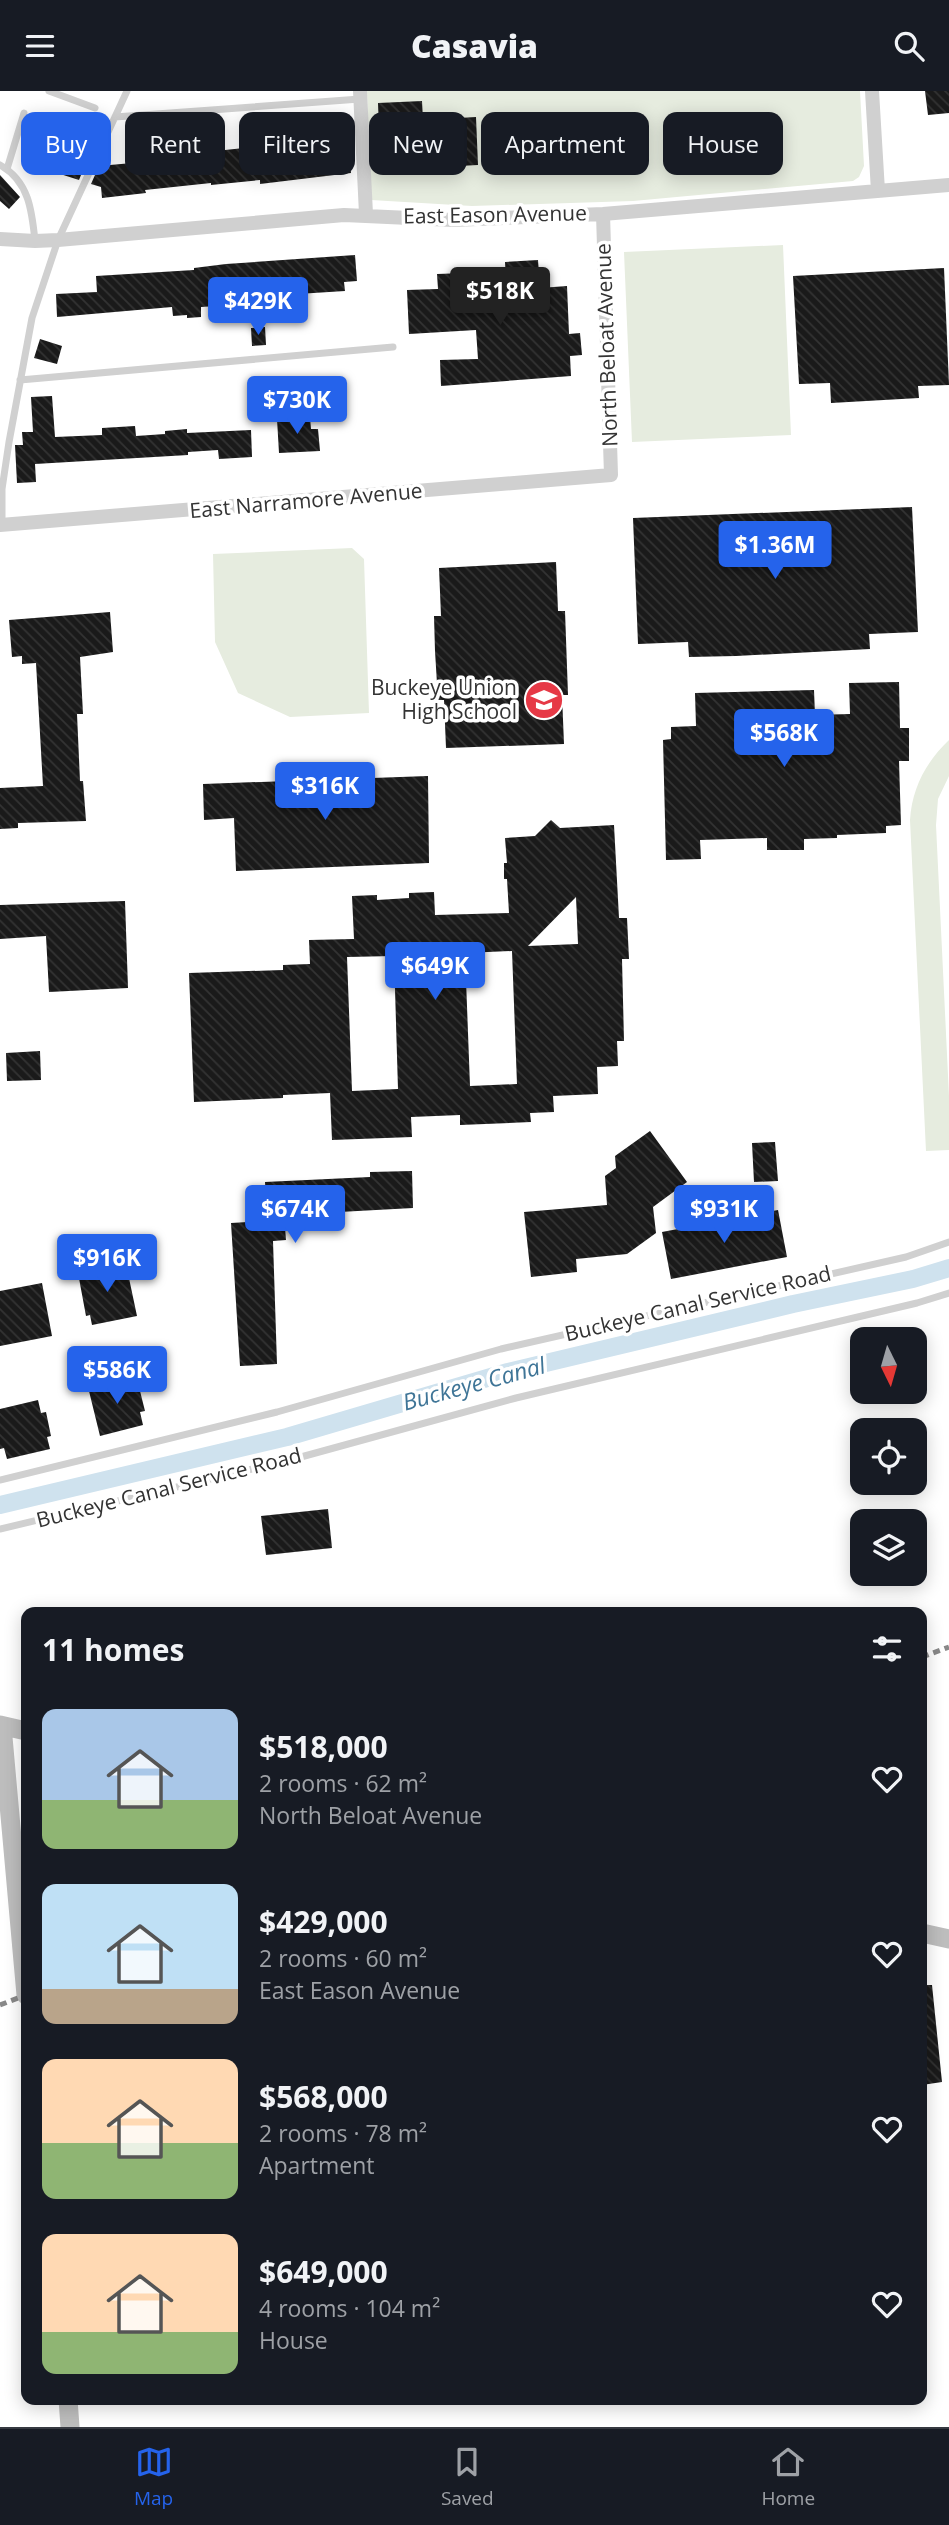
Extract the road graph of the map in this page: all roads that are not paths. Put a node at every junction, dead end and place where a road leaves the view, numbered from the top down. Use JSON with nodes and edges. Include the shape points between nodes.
{"nodes":[{"id":1,"x":49,"y":91,"type":"edge"},
{"id":2,"x":127,"y":91,"type":"edge"},
{"id":3,"x":872,"y":91,"type":"edge"},
{"id":4,"x":360,"y":95,"type":"edge"},
{"id":5,"x":95,"y":108,"type":"dead end"},
{"id":6,"x":115,"y":117,"type":"junction"},
{"id":7,"x":21,"y":121,"type":"edge"},
{"id":8,"x":4,"y":167,"type":"edge"},
{"id":9,"x":949,"y":185,"type":"edge"},
{"id":10,"x":878,"y":191,"type":"junction"},
{"id":11,"x":366,"y":214,"type":"junction"},
{"id":12,"x":603,"y":214,"type":"junction"},
{"id":13,"x":0,"y":239,"type":"edge"},
{"id":14,"x":58,"y":240,"type":"junction"},
{"id":15,"x":35,"y":241,"type":"junction"},
{"id":16,"x":393,"y":347,"type":"dead end"},
{"id":17,"x":20,"y":380,"type":"junction"},
{"id":18,"x":611,"y":475,"type":"joint"},
{"id":19,"x":1,"y":525,"type":"edge"},
{"id":20,"x":949,"y":1242,"type":"edge"},
{"id":21,"x":949,"y":1293,"type":"edge"},
{"id":22,"x":0,"y":1481,"type":"edge"},
{"id":23,"x":0,"y":1529,"type":"edge"},
{"id":24,"x":1,"y":1726,"type":"edge"},
{"id":25,"x":21,"y":1730,"type":"edge"},
{"id":26,"x":927,"y":1935,"type":"edge"},
{"id":27,"x":949,"y":1939,"type":"edge"},
{"id":28,"x":21,"y":1941,"type":"edge"},
{"id":29,"x":68,"y":2405,"type":"edge"},
{"id":30,"x":70,"y":2427,"type":"edge"}],
"edges":[{"from":1,"to":5,"type":"lane"},
{"from":2,"to":6,"type":"lane"},
{"from":3,"to":10,"type":"street"},
{"from":4,"to":6,"type":"lane"},
{"from":4,"to":11,"type":"street"},
{"from":6,"to":14,"type":"lane"},
{"from":7,"to":8,"type":"lane"},
{"from":8,"to":15,"type":"lane","via":[[24,187]]},
{"from":9,"to":10,"type":"street","name":"East Eason Avenue"},
{"from":10,"to":12,"type":"street","name":"East Eason Avenue"},
{"from":11,"to":12,"type":"street","name":"East Eason Avenue","via":[[453,220]]},
{"from":11,"to":14,"type":"street","name":"East Eason Avenue"},
{"from":12,"to":18,"type":"street","name":"North Beloat Avenue"},
{"from":13,"to":15,"type":"street","name":"East Eason Avenue"},
{"from":14,"to":15,"type":"street","name":"East Eason Avenue"},
{"from":14,"to":17,"type":"lane","via":[[32,317]]},
{"from":16,"to":17,"type":"lane"},
{"from":17,"to":19,"type":"lane","via":[[2,489]]},
{"from":18,"to":19,"type":"street","name":"East Narramore Avenue"},
{"from":20,"to":22,"type":"lane","name":"Buckeye Canal Service Road","via":[[906,1257],[501,1349],[277,1412]]},
{"from":21,"to":23,"type":"lane","name":"Buckeye Canal Service Road"},
{"from":24,"to":25,"type":"main road"},
{"from":24,"to":28,"type":"main road"},
{"from":26,"to":27,"type":"main road"},
{"from":29,"to":30,"type":"main road"}]}
